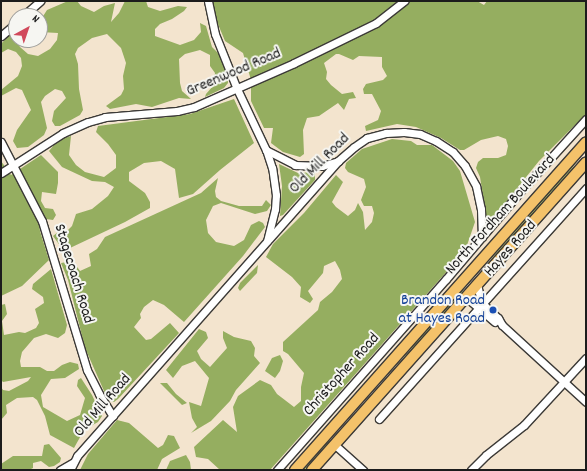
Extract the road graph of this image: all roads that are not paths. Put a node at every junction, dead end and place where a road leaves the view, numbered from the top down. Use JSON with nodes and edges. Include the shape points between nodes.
{"nodes":[{"id":1,"x":40,"y":1,"type":"edge"},
{"id":2,"x":208,"y":1,"type":"edge"},
{"id":3,"x":404,"y":1,"type":"edge"},
{"id":4,"x":32,"y":8,"type":"edge"},
{"id":5,"x":237,"y":88,"type":"junction"},
{"id":6,"x":586,"y":119,"type":"edge"},
{"id":7,"x":1,"y":142,"type":"edge"},
{"id":8,"x":586,"y":142,"type":"edge"},
{"id":9,"x":266,"y":150,"type":"junction"},
{"id":10,"x":338,"y":161,"type":"junction"},
{"id":11,"x":586,"y":162,"type":"edge"},
{"id":12,"x":13,"y":164,"type":"junction"},
{"id":13,"x":1,"y":173,"type":"edge"},
{"id":14,"x":586,"y":188,"type":"edge"},
{"id":15,"x":482,"y":238,"type":"junction"},
{"id":16,"x":267,"y":241,"type":"junction"},
{"id":17,"x":494,"y":246,"type":"junction"},
{"id":18,"x":446,"y":279,"type":"junction"},
{"id":19,"x":477,"y":284,"type":"junction"},
{"id":20,"x":456,"y":288,"type":"junction"},
{"id":21,"x":466,"y":297,"type":"junction"},
{"id":22,"x":480,"y":305,"type":"junction"},
{"id":23,"x":586,"y":358,"type":"edge"},
{"id":24,"x":564,"y":382,"type":"junction"},
{"id":25,"x":370,"y":386,"type":"junction"},
{"id":26,"x":586,"y":402,"type":"edge"},
{"id":27,"x":113,"y":416,"type":"junction"},
{"id":28,"x":379,"y":419,"type":"dead end"},
{"id":29,"x":335,"y":445,"type":"junction"},
{"id":30,"x":71,"y":466,"type":"edge"},
{"id":31,"x":60,"y":470,"type":"edge"},
{"id":32,"x":277,"y":470,"type":"edge"},
{"id":33,"x":295,"y":470,"type":"edge"},
{"id":34,"x":312,"y":470,"type":"edge"},
{"id":35,"x":363,"y":470,"type":"edge"},
{"id":36,"x":471,"y":470,"type":"edge"}],
"edges":[{"from":1,"to":4,"type":"street"},
{"from":2,"to":5,"type":"street","name":"Old Mill Road","via":[[215,34]]},
{"from":3,"to":5,"type":"street","name":"Greenwood Road","via":[[376,23]]},
{"from":5,"to":9,"type":"street","name":"Old Mill Road"},
{"from":5,"to":12,"type":"street","name":"Greenwood Road","via":[[183,110],[105,117],[88,122]]},
{"from":6,"to":15,"type":"street","name":"Christopher Road"},
{"from":7,"to":12,"type":"street","name":"Stagecoach Road"},
{"from":8,"to":17,"type":"highway","name":"North Fordham Boulevard"},
{"from":9,"to":10,"type":"street","via":[[295,165],[322,166]]},
{"from":9,"to":16,"type":"street","name":"Old Mill Road","via":[[276,195]]},
{"from":10,"to":15,"type":"street","name":"Old Mill Road","via":[[366,138],[386,133],[420,134],[436,141],[453,152],[476,186],[481,209]]},
{"from":10,"to":16,"type":"street","name":"Old Mill Road"},
{"from":11,"to":19,"type":"highway","name":"North Fordham Boulevard"},
{"from":12,"to":13,"type":"street","name":"Greenwood Road"},
{"from":12,"to":27,"type":"street","name":"Stagecoach Road","via":[[42,221],[87,370]]},
{"from":14,"to":22,"type":"street","name":"Hayes Road"},
{"from":15,"to":18,"type":"street","name":"Christopher Road"},
{"from":16,"to":27,"type":"street","name":"Old Mill Road"},
{"from":17,"to":20,"type":"highway","name":"North Fordham Boulevard"},
{"from":17,"to":21,"type":"highway","via":[[495,252],[469,285]]},
{"from":18,"to":20,"type":"street"},
{"from":18,"to":32,"type":"street","name":"Christopher Road"},
{"from":19,"to":21,"type":"highway","name":"North Fordham Boulevard"},
{"from":19,"to":22,"type":"street"},
{"from":20,"to":25,"type":"highway","name":"North Fordham Boulevard"},
{"from":21,"to":22,"type":"street"},
{"from":21,"to":29,"type":"highway","name":"North Fordham Boulevard"},
{"from":22,"to":24,"type":"street","via":[[496,323],[502,325]]},
{"from":22,"to":28,"type":"street","name":"Hayes Road"},
{"from":23,"to":24,"type":"street"},
{"from":24,"to":26,"type":"street"},
{"from":24,"to":36,"type":"street","via":[[524,425]]},
{"from":25,"to":29,"type":"highway","via":[[369,394],[333,436]]},
{"from":25,"to":33,"type":"highway","name":"North Fordham Boulevard"},
{"from":27,"to":30,"type":"street","name":"Old Mill Road"},
{"from":29,"to":34,"type":"highway","name":"North Fordham Boulevard"},
{"from":29,"to":35,"type":"street"},
{"from":30,"to":31,"type":"street","name":"Old Mill Road"}]}
